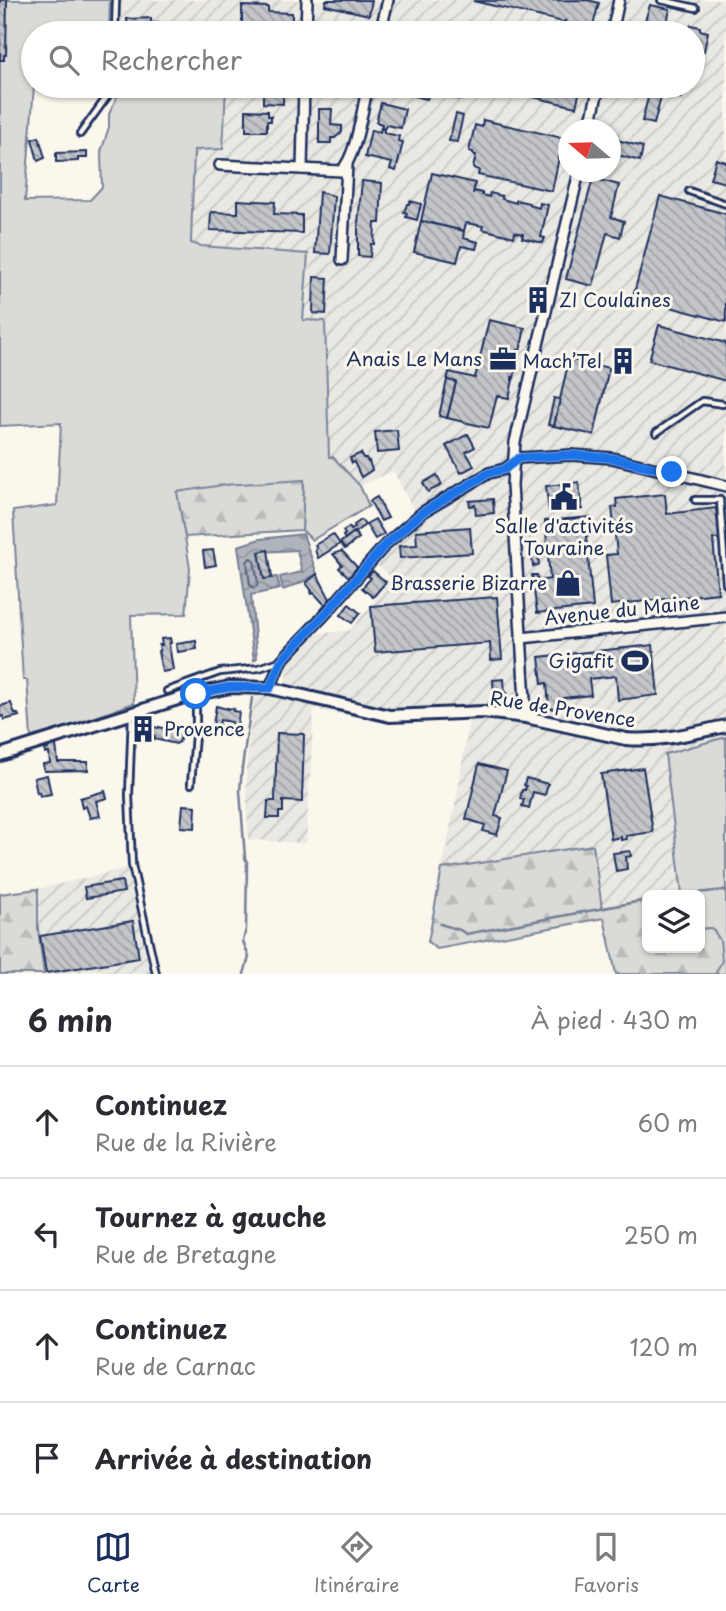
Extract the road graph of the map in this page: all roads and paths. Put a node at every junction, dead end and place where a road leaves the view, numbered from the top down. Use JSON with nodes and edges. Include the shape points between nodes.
{"nodes":[{"id":1,"x":116,"y":0,"type":"edge"},
{"id":2,"x":307,"y":0,"type":"edge"},
{"id":3,"x":388,"y":0,"type":"edge"},
{"id":4,"x":619,"y":0,"type":"edge"},
{"id":5,"x":661,"y":0,"type":"edge"},
{"id":6,"x":696,"y":8,"type":"dead end"},
{"id":7,"x":115,"y":21,"type":"edge"},
{"id":8,"x":306,"y":21,"type":"edge"},
{"id":9,"x":383,"y":21,"type":"edge"},
{"id":10,"x":614,"y":21,"type":"edge"},
{"id":11,"x":105,"y":98,"type":"edge"},
{"id":12,"x":304,"y":98,"type":"edge"},
{"id":13,"x":365,"y":98,"type":"edge"},
{"id":14,"x":596,"y":98,"type":"edge"},
{"id":15,"x":592,"y":119,"type":"edge"},
{"id":16,"x":80,"y":134,"type":"dead end"},
{"id":17,"x":347,"y":164,"type":"junction"},
{"id":18,"x":220,"y":165,"type":"dead end"},
{"id":19,"x":302,"y":169,"type":"junction"},
{"id":20,"x":577,"y":182,"type":"edge"},
{"id":21,"x":689,"y":191,"type":"dead end"},
{"id":22,"x":726,"y":204,"type":"edge"},
{"id":23,"x":342,"y":260,"type":"dead end"},
{"id":24,"x":723,"y":404,"type":"dead end"},
{"id":25,"x":656,"y":433,"type":"dead end"},
{"id":26,"x":512,"y":465,"type":"junction"},
{"id":27,"x":726,"y":486,"type":"edge"},
{"id":28,"x":695,"y":500,"type":"dead end"},
{"id":29,"x":726,"y":584,"type":"edge"},
{"id":30,"x":726,"y":617,"type":"edge"},
{"id":31,"x":521,"y":638,"type":"junction"},
{"id":32,"x":281,"y":661,"type":"junction"},
{"id":33,"x":270,"y":688,"type":"junction"},
{"id":34,"x":167,"y":691,"type":"dead end"},
{"id":35,"x":196,"y":694,"type":"junction"},
{"id":36,"x":132,"y":714,"type":"junction"},
{"id":37,"x":526,"y":717,"type":"junction"},
{"id":38,"x":726,"y":726,"type":"edge"},
{"id":39,"x":0,"y":755,"type":"edge"},
{"id":40,"x":191,"y":784,"type":"dead end"},
{"id":41,"x":156,"y":974,"type":"edge"}],
"edges":[{"from":1,"to":7,"type":"lane"},
{"from":2,"to":8,"type":"street"},
{"from":3,"to":9,"type":"street"},
{"from":4,"to":10,"type":"street"},
{"from":5,"to":6,"type":"lane"},
{"from":11,"to":16,"type":"lane"},
{"from":12,"to":19,"type":"street"},
{"from":13,"to":17,"type":"street"},
{"from":14,"to":15,"type":"street"},
{"from":17,"to":19,"type":"street","via":[[341,171]]},
{"from":17,"to":23,"type":"street"},
{"from":18,"to":19,"type":"street"},
{"from":20,"to":26,"type":"street"},
{"from":21,"to":22,"type":"lane"},
{"from":24,"to":25,"type":"lane","via":[[702,401]]},
{"from":26,"to":27,"type":"street","via":[[519,458],[612,458]]},
{"from":26,"to":31,"type":"street"},
{"from":26,"to":32,"type":"street","via":[[489,473],[423,512],[386,544]]},
{"from":28,"to":29,"type":"lane","via":[[720,500]]},
{"from":30,"to":31,"type":"street","name":"Avenue du Maine"},
{"from":31,"to":37,"type":"street"},
{"from":32,"to":33,"type":"street"},
{"from":32,"to":34,"type":"lane","via":[[220,672]]},
{"from":33,"to":35,"type":"street","name":"Rue de Provence","via":[[230,687]]},
{"from":33,"to":37,"type":"street","name":"Rue de Provence","via":[[390,716],[483,712]]},
{"from":35,"to":36,"type":"street","name":"Rue de Provence"},
{"from":35,"to":40,"type":"lane"},
{"from":36,"to":39,"type":"street","name":"Rue de Provence"},
{"from":36,"to":41,"type":"lane","via":[[132,865]]},
{"from":37,"to":38,"type":"street","name":"Rue de Provence","via":[[643,740]]}]}
